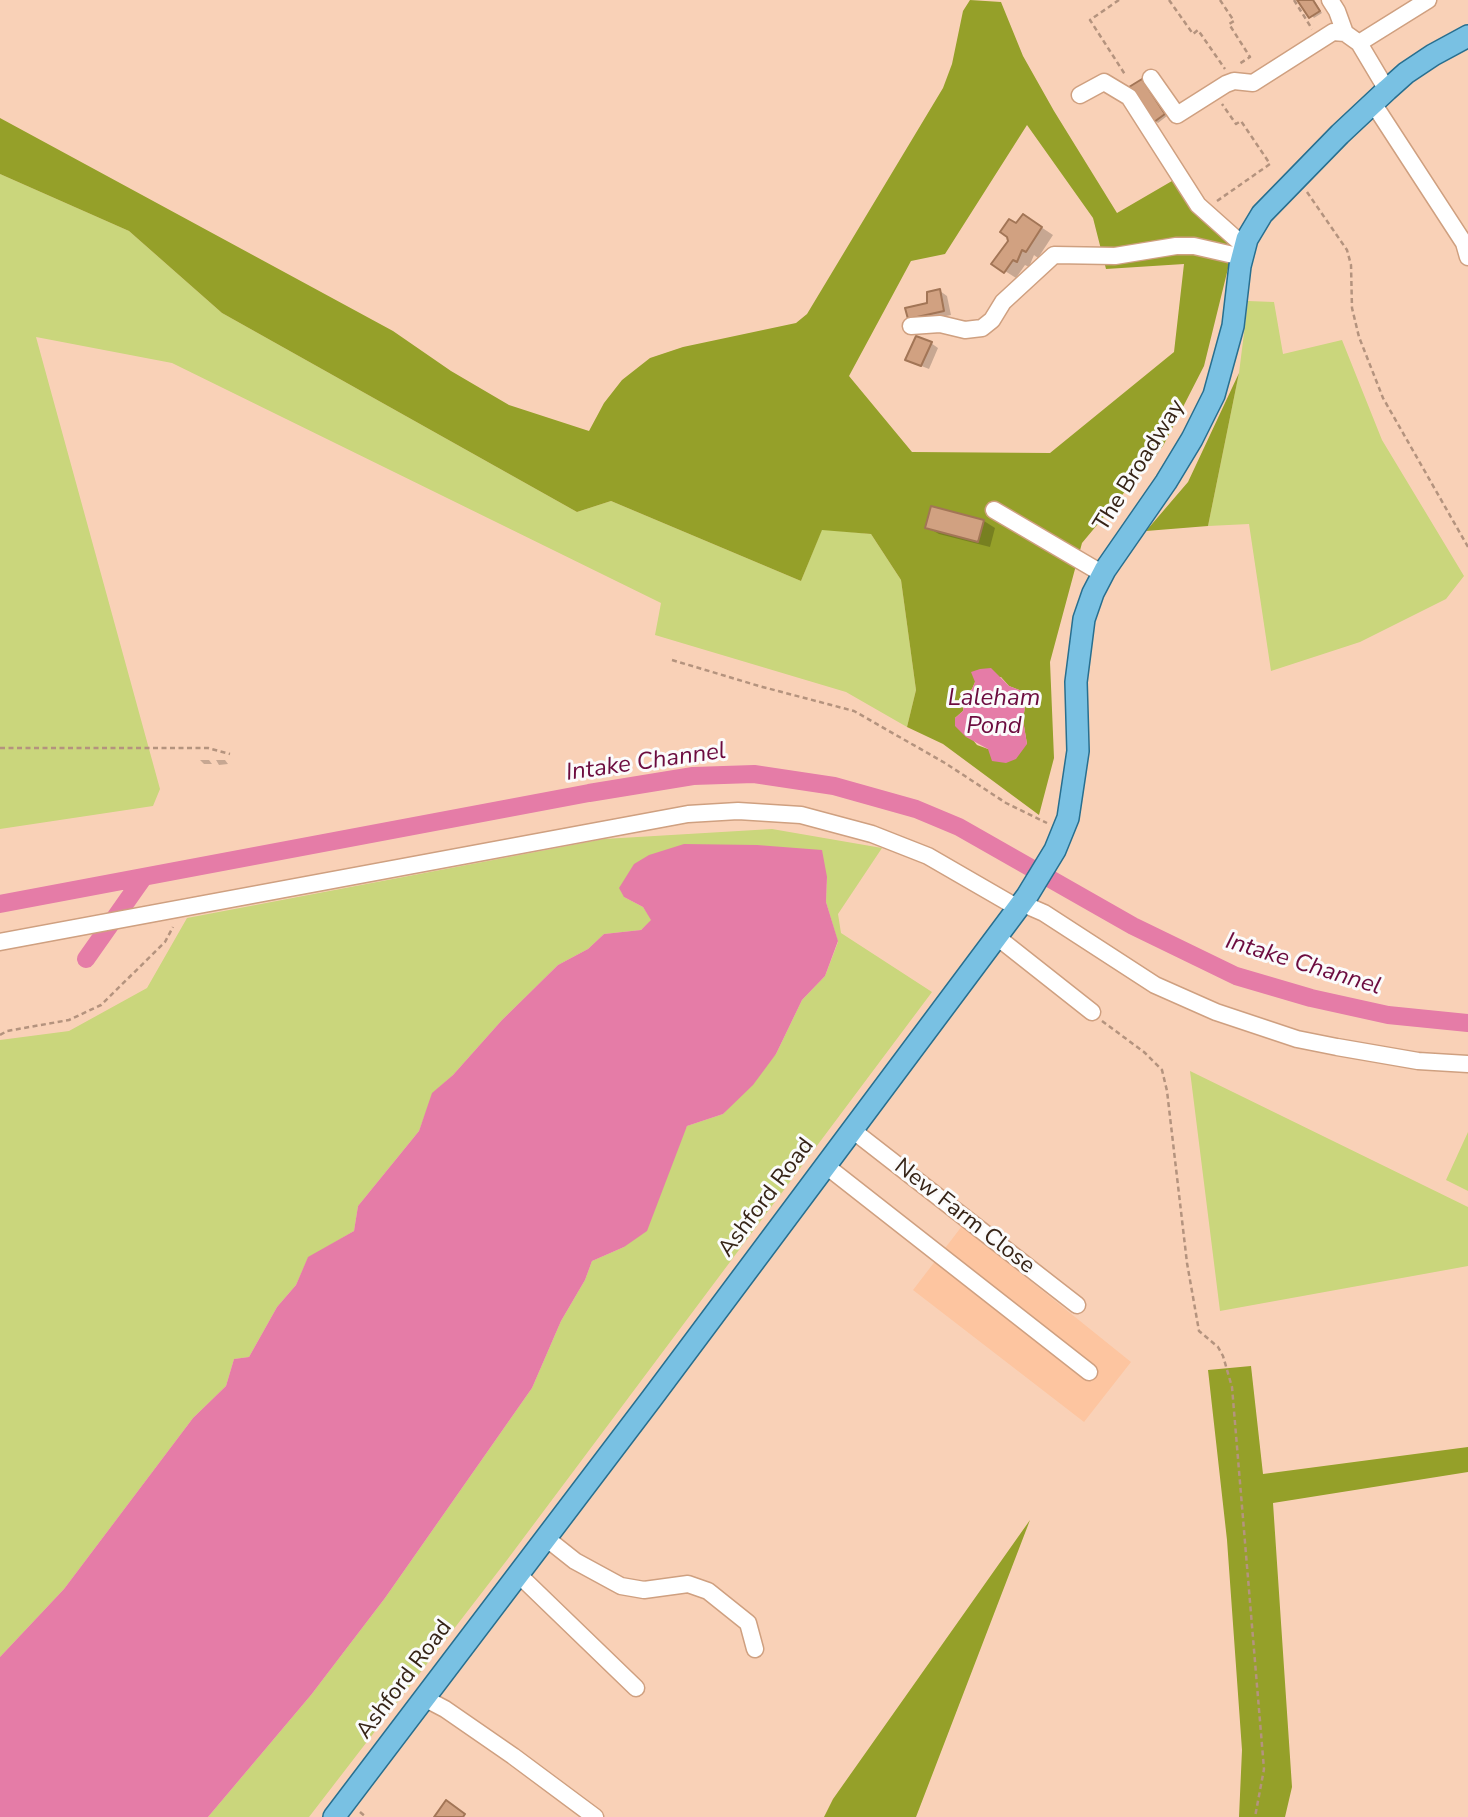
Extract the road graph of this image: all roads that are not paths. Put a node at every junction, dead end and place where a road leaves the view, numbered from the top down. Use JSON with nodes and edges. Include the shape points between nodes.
{"nodes":[{"id":1,"x":1330,"y":0,"type":"edge"},
{"id":2,"x":1428,"y":0,"type":"edge"},
{"id":3,"x":1345,"y":33,"type":"junction"},
{"id":4,"x":1468,"y":36,"type":"edge"},
{"id":5,"x":1359,"y":43,"type":"junction"},
{"id":6,"x":1151,"y":78,"type":"road end"},
{"id":7,"x":1080,"y":95,"type":"dead end"},
{"id":8,"x":1380,"y":96,"type":"junction"},
{"id":9,"x":1243,"y":252,"type":"junction"},
{"id":10,"x":1468,"y":257,"type":"edge"},
{"id":11,"x":911,"y":326,"type":"dead end"},
{"id":12,"x":994,"y":510,"type":"dead end"},
{"id":13,"x":1102,"y":574,"type":"junction"},
{"id":14,"x":1055,"y":850,"type":"joint"},
{"id":15,"x":1022,"y":902,"type":"junction"},
{"id":16,"x":997,"y":937,"type":"junction"},
{"id":17,"x":0,"y":942,"type":"edge"},
{"id":18,"x":1092,"y":1012,"type":"road end"},
{"id":19,"x":1468,"y":1064,"type":"edge"},
{"id":20,"x":851,"y":1129,"type":"junction"},
{"id":21,"x":825,"y":1165,"type":"junction"},
{"id":22,"x":1077,"y":1305,"type":"dead end"},
{"id":23,"x":1089,"y":1373,"type":"dead end"},
{"id":24,"x":546,"y":1538,"type":"junction"},
{"id":25,"x":519,"y":1575,"type":"junction"},
{"id":26,"x":755,"y":1649,"type":"dead end"},
{"id":27,"x":636,"y":1688,"type":"dead end"},
{"id":28,"x":424,"y":1698,"type":"junction"},
{"id":29,"x":334,"y":1817,"type":"edge"},
{"id":30,"x":594,"y":1817,"type":"edge"}],
"edges":[{"from":1,"to":3,"type":"street"},
{"from":2,"to":5,"type":"street"},
{"from":3,"to":5,"type":"street"},
{"from":3,"to":6,"type":"street","via":[[1333,32],[1253,83],[1234,80],[1177,115]]},
{"from":4,"to":8,"type":"main road","name":"The Broadway","via":[[1406,73]]},
{"from":5,"to":8,"type":"street"},
{"from":7,"to":9,"type":"street","via":[[1104,82],[1129,97],[1198,205]]},
{"from":8,"to":9,"type":"main road","name":"The Broadway","via":[[1262,214]]},
{"from":8,"to":10,"type":"street"},
{"from":9,"to":11,"type":"street","via":[[1176,246],[1115,256],[1055,255],[1003,302],[982,328]]},
{"from":9,"to":13,"type":"main road","name":"The Broadway","via":[[1233,326],[1214,395],[1166,482]]},
{"from":12,"to":13,"type":"street"},
{"from":13,"to":14,"type":"main road","name":"The Broadway","via":[[1084,619],[1076,682],[1078,751],[1068,818]]},
{"from":14,"to":15,"type":"main road","name":"Ashford Road"},
{"from":15,"to":16,"type":"main road","name":"Ashford Road"},
{"from":15,"to":17,"type":"street","via":[[872,834],[801,816],[738,811],[688,814]]},
{"from":15,"to":19,"type":"street","via":[[1155,985],[1216,1012],[1337,1047]]},
{"from":16,"to":18,"type":"street"},
{"from":16,"to":20,"type":"main road","name":"Ashford Road"},
{"from":20,"to":21,"type":"main road","name":"Ashford Road"},
{"from":20,"to":22,"type":"street","name":"New Farm Close"},
{"from":21,"to":23,"type":"street"},
{"from":21,"to":24,"type":"main road","name":"Ashford Road"},
{"from":24,"to":25,"type":"main road","name":"Ashford Road"},
{"from":24,"to":26,"type":"street","via":[[575,1561],[621,1586],[644,1590],[688,1584],[708,1591],[748,1623]]},
{"from":25,"to":27,"type":"street","via":[[616,1662]]},
{"from":25,"to":28,"type":"main road","name":"Ashford Road"},
{"from":28,"to":29,"type":"main road","name":"Ashford Road"},
{"from":28,"to":30,"type":"street","via":[[513,1756]]}]}
